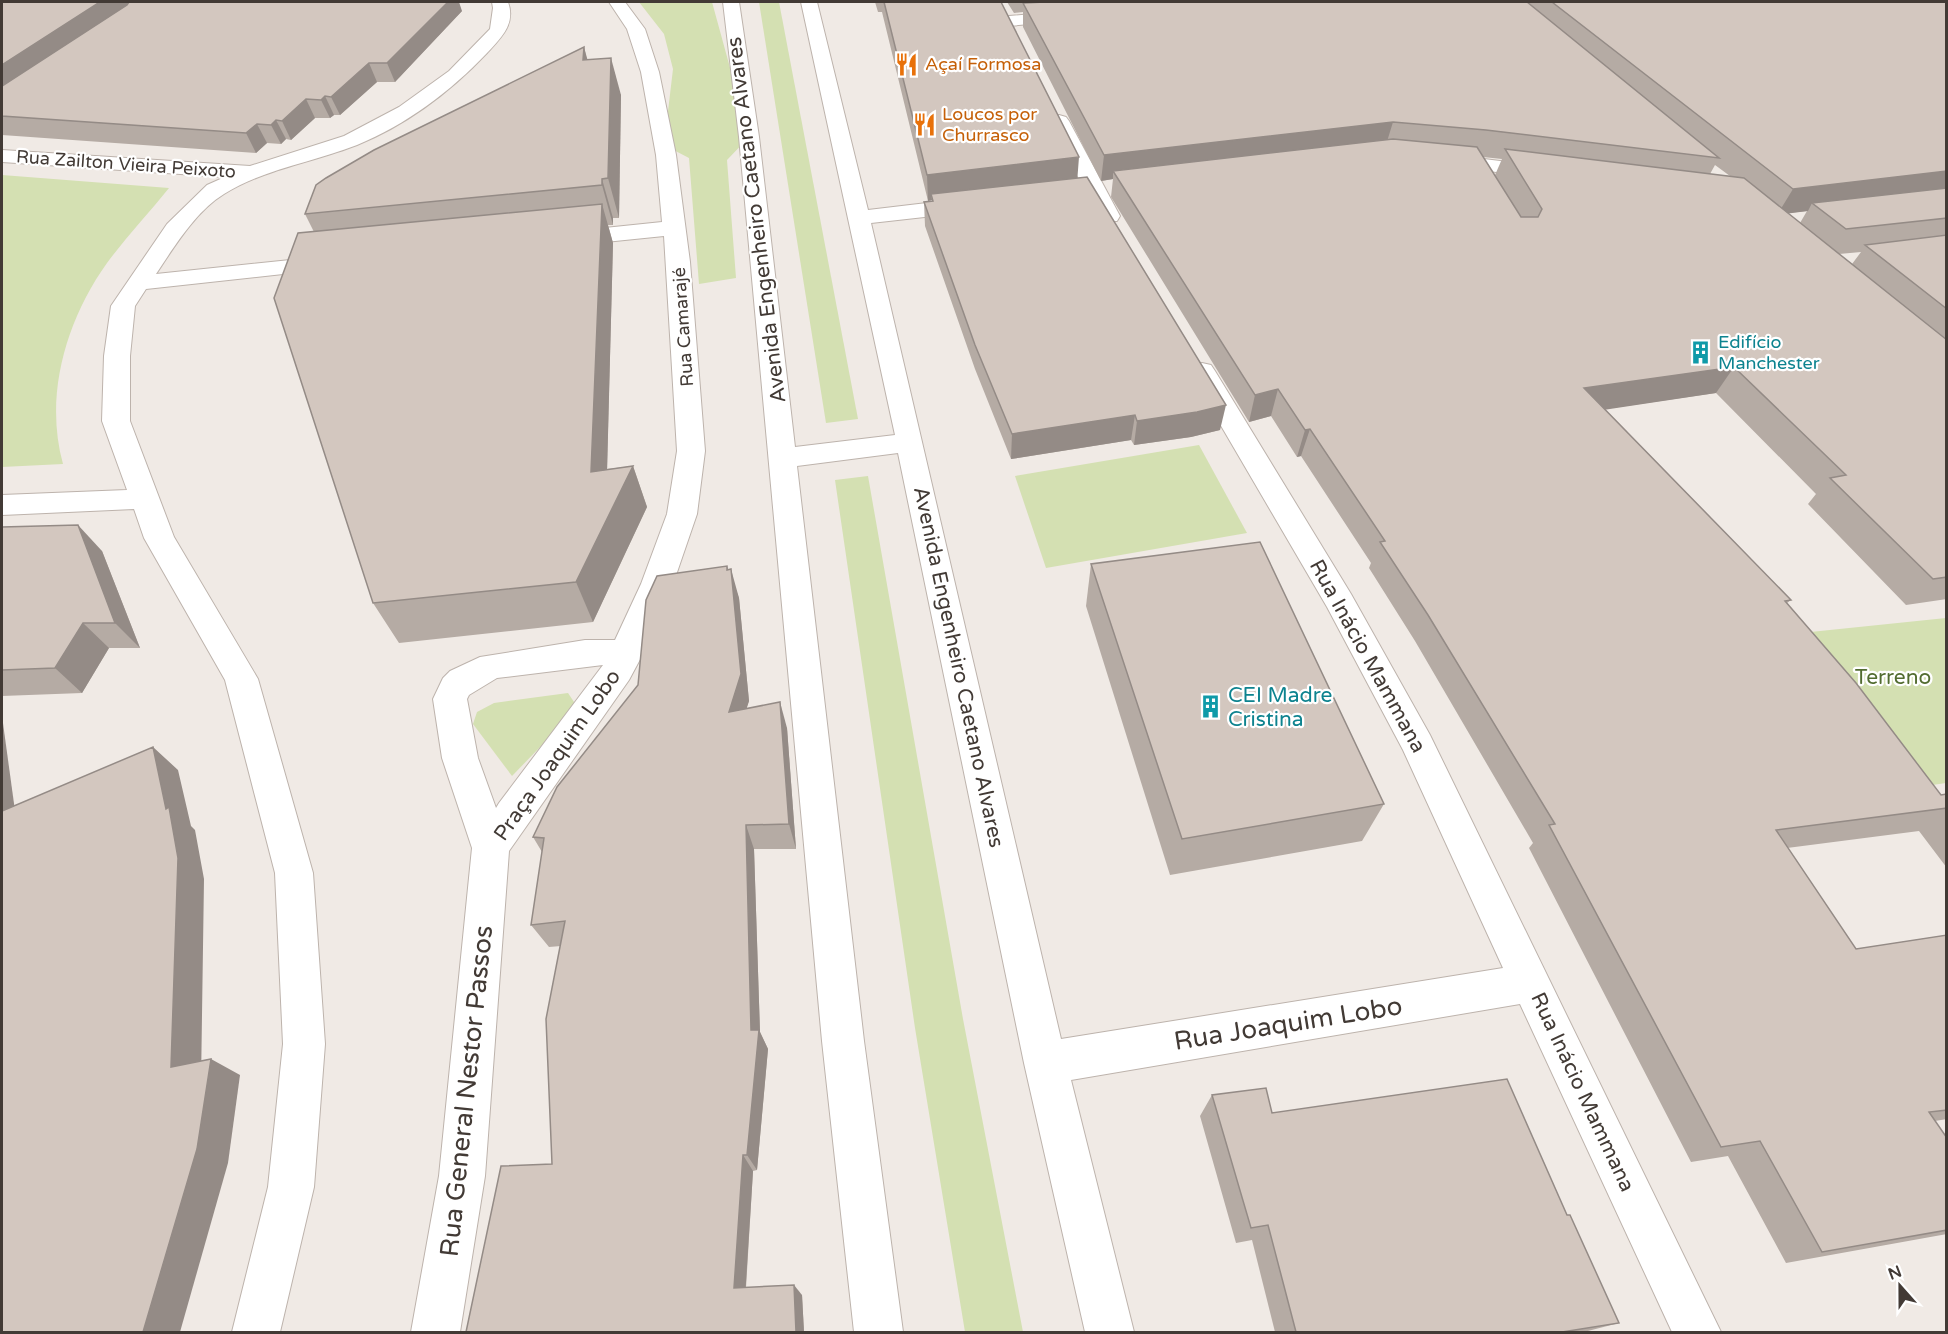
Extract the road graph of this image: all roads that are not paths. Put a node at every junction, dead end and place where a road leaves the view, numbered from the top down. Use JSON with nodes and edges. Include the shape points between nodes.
{"nodes":[{"id":1,"x":500,"y":2,"type":"edge"},
{"id":2,"x":617,"y":2,"type":"edge"},
{"id":3,"x":730,"y":2,"type":"edge"},
{"id":4,"x":809,"y":2,"type":"edge"},
{"id":5,"x":1004,"y":11,"type":"edge"},
{"id":6,"x":1088,"y":14,"type":"edge"},
{"id":7,"x":1025,"y":53,"type":"edge"},
{"id":8,"x":1046,"y":96,"type":"edge"},
{"id":9,"x":2,"y":156,"type":"edge"},
{"id":10,"x":1425,"y":158,"type":"edge"},
{"id":11,"x":1476,"y":164,"type":"junction"},
{"id":12,"x":250,"y":173,"type":"junction"},
{"id":13,"x":1567,"y":176,"type":"edge"},
{"id":14,"x":1488,"y":184,"type":"edge"},
{"id":15,"x":993,"y":203,"type":"edge"},
{"id":16,"x":858,"y":218,"type":"junction"},
{"id":17,"x":674,"y":228,"type":"junction"},
{"id":18,"x":1121,"y":237,"type":"edge"},
{"id":19,"x":543,"y":242,"type":"edge"},
{"id":20,"x":352,"y":261,"type":"edge"},
{"id":21,"x":138,"y":283,"type":"junction"},
{"id":22,"x":1188,"y":348,"type":"edge"},
{"id":23,"x":910,"y":442,"type":"junction"},
{"id":24,"x":784,"y":458,"type":"junction"},
{"id":25,"x":145,"y":499,"type":"junction"},
{"id":26,"x":2,"y":505,"type":"edge"},
{"id":27,"x":628,"y":652,"type":"junction"},
{"id":28,"x":491,"y":848,"type":"junction"},
{"id":29,"x":1531,"y":983,"type":"junction"},
{"id":30,"x":1045,"y":1063,"type":"junction"},
{"id":31,"x":256,"y":1332,"type":"edge"},
{"id":32,"x":435,"y":1332,"type":"edge"},
{"id":33,"x":878,"y":1332,"type":"edge"},
{"id":34,"x":1109,"y":1332,"type":"edge"},
{"id":35,"x":1697,"y":1332,"type":"edge"}],
"edges":[{"from":1,"to":12,"type":"street","via":[[499,30],[456,75],[406,111],[341,144]]},
{"from":2,"to":17,"type":"street","name":"Rua Camarajé","via":[[636,29],[650,72],[666,154]]},
{"from":3,"to":24,"type":"street","name":"Avenida Engenheiro Caetano Alvares","via":[[749,136]]},
{"from":4,"to":16,"type":"street","name":"Avenida Engenheiro Caetano Alvares"},
{"from":5,"to":6,"type":"street"},
{"from":5,"to":7,"type":"street"},
{"from":8,"to":18,"type":"street"},
{"from":9,"to":12,"type":"street","name":"Rua Zailton Vieira Peixoto"},
{"from":10,"to":11,"type":"street"},
{"from":11,"to":13,"type":"street"},
{"from":11,"to":14,"type":"street"},
{"from":12,"to":21,"type":"street","via":[[215,190],[183,221]]},
{"from":15,"to":16,"type":"street"},
{"from":16,"to":23,"type":"street","name":"Avenida Engenheiro Caetano Alvares"},
{"from":17,"to":19,"type":"street"},
{"from":17,"to":27,"type":"street","name":"Rua Camarajé","via":[[691,451],[682,514],[672,547]]},
{"from":20,"to":21,"type":"street"},
{"from":21,"to":25,"type":"street","via":[[123,306],[116,421]]},
{"from":22,"to":29,"type":"street","name":"Rua Inácio Mammana","via":[[1340,602],[1418,745]]},
{"from":23,"to":24,"type":"street"},
{"from":23,"to":30,"type":"street","name":"Avenida Engenheiro Caetano Alvares"},
{"from":24,"to":33,"type":"street","name":"Avenida Engenheiro Caetano Alvares","via":[[843,1041]]},
{"from":25,"to":26,"type":"street"},
{"from":25,"to":31,"type":"street","via":[[159,538],[241,679],[294,873],[304,1044],[291,1188]]},
{"from":27,"to":28,"type":"street","name":"Praça Joaquim Lobo"},
{"from":27,"to":28,"type":"street","name":"Praça Joaquim Lobo","via":[[492,666],[471,674],[455,687],[450,699],[458,747]]},
{"from":28,"to":32,"type":"street","name":"Rua General Nestor Passos","via":[[462,1176]]},
{"from":29,"to":30,"type":"street","name":"Rua Joaquim Lobo"},
{"from":29,"to":35,"type":"street","name":"Rua Inácio Mammana"},
{"from":30,"to":34,"type":"street","name":"Avenida Engenheiro Caetano Alvares"}]}
